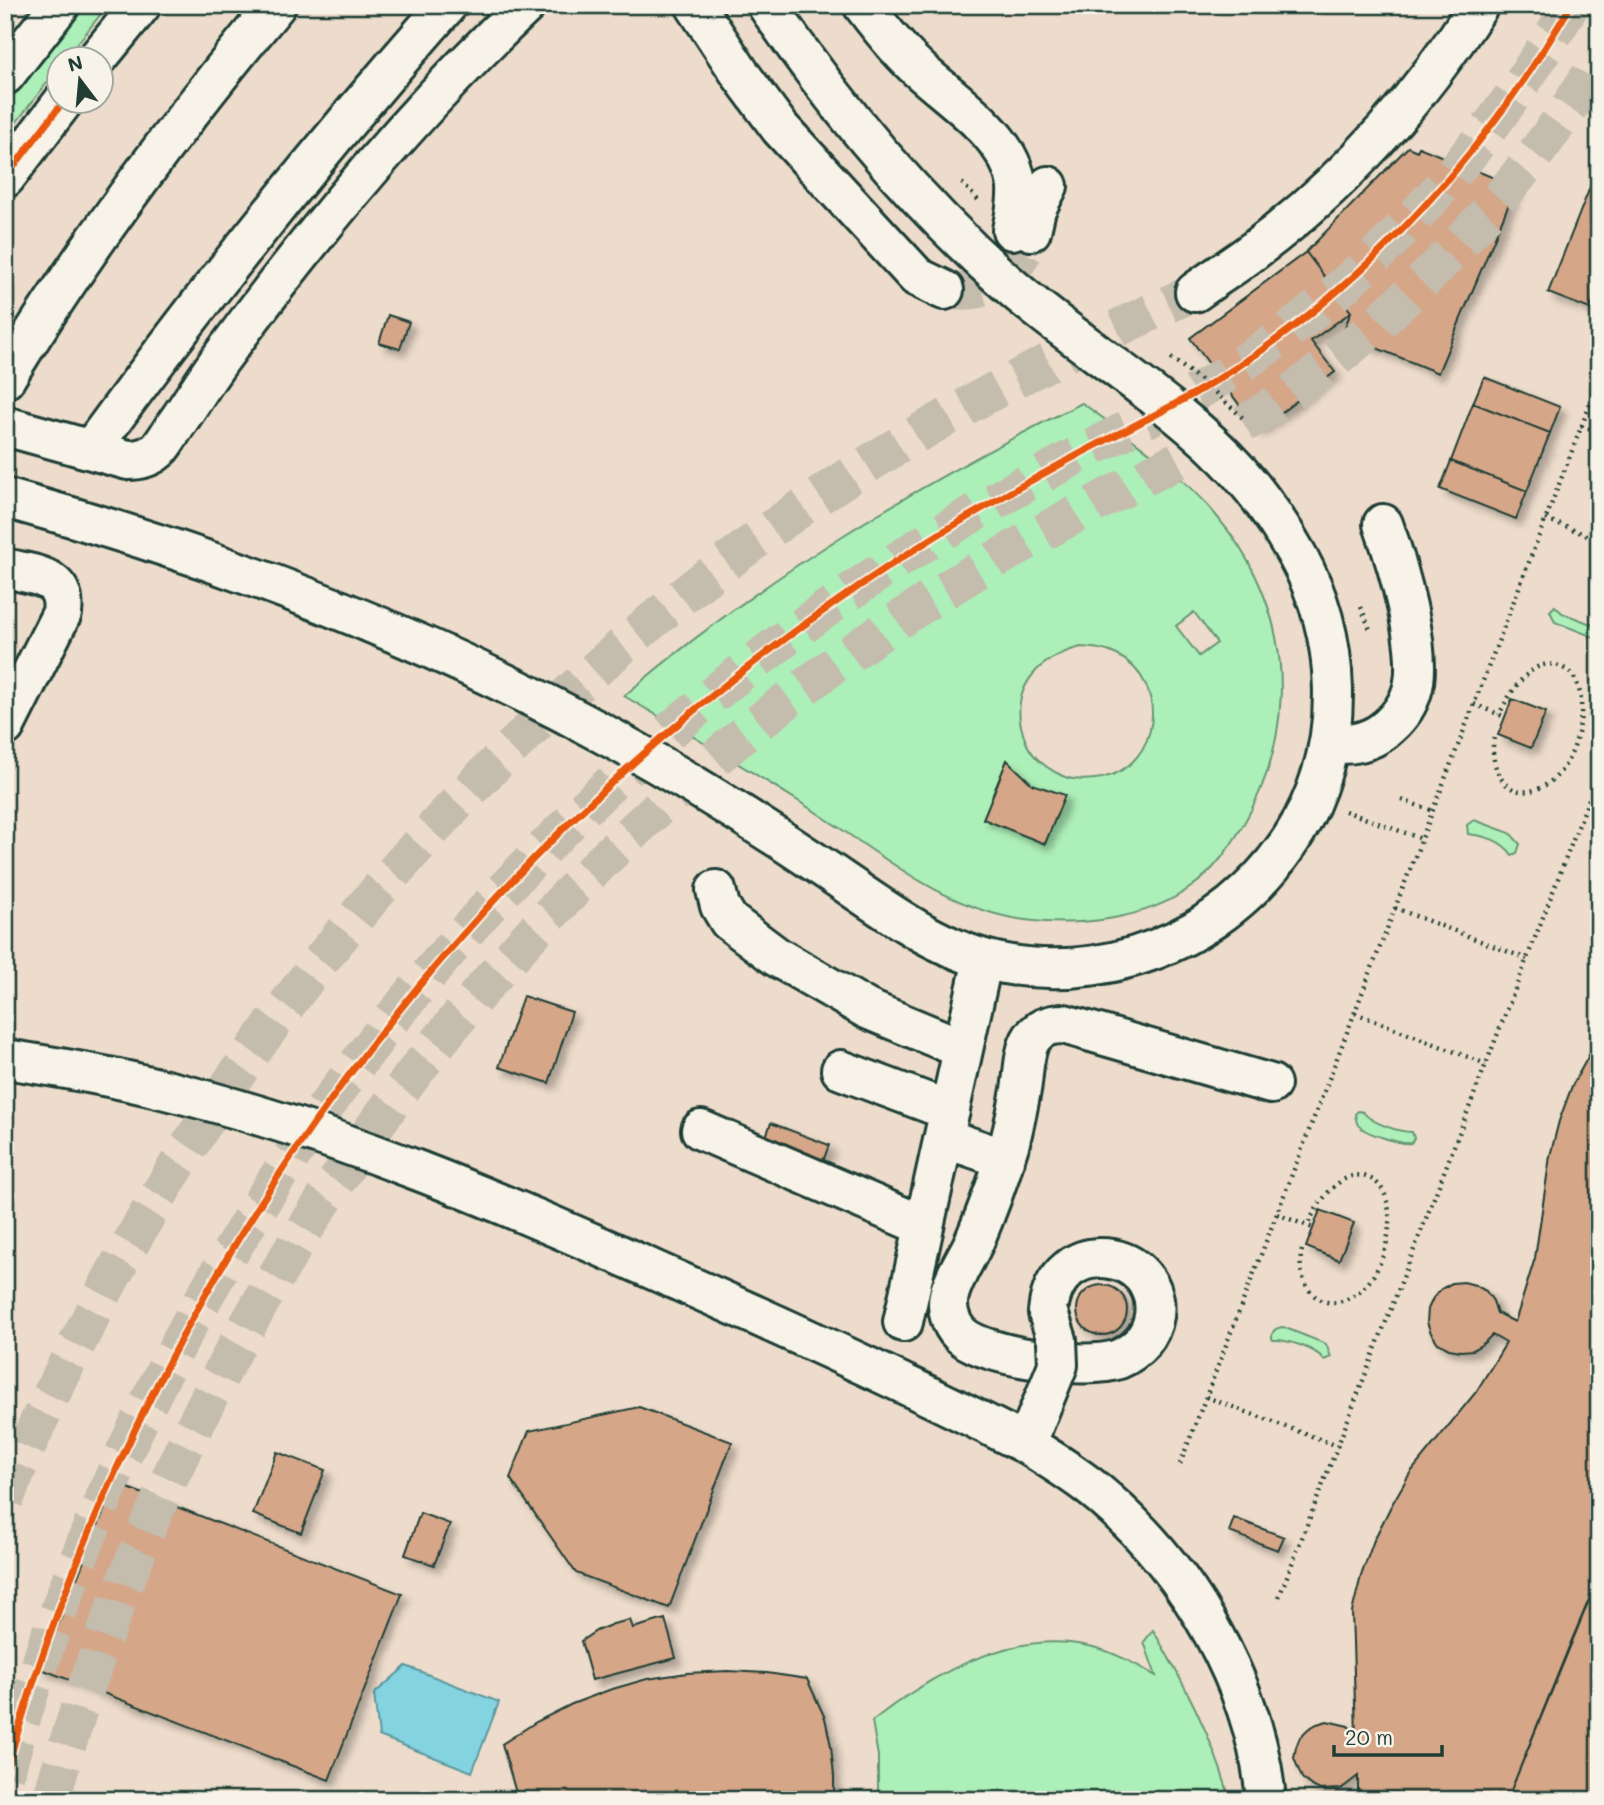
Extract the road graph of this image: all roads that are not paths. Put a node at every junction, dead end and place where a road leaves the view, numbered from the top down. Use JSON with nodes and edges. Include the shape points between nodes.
{"nodes":[{"id":1,"x":60,"y":5,"type":"edge"},
{"id":2,"x":141,"y":5,"type":"edge"},
{"id":3,"x":276,"y":5,"type":"edge"},
{"id":4,"x":447,"y":5,"type":"edge"},
{"id":5,"x":526,"y":5,"type":"edge"},
{"id":6,"x":695,"y":5,"type":"edge"},
{"id":7,"x":767,"y":5,"type":"edge"},
{"id":8,"x":863,"y":5,"type":"edge"},
{"id":9,"x":1479,"y":5,"type":"edge"},
{"id":10,"x":107,"y":46,"type":"edge"},
{"id":11,"x":5,"y":75,"type":"edge"},
{"id":12,"x":52,"y":116,"type":"edge"},
{"id":13,"x":5,"y":178,"type":"edge"},
{"id":14,"x":1048,"y":187,"type":"dead end"},
{"id":15,"x":944,"y":290,"type":"tunnel mouth"},
{"id":16,"x":1195,"y":292,"type":"tunnel mouth"},
{"id":17,"x":5,"y":379,"type":"edge"},
{"id":18,"x":5,"y":426,"type":"edge"},
{"id":19,"x":91,"y":449,"type":"junction"},
{"id":20,"x":5,"y":498,"type":"edge"},
{"id":21,"x":1383,"y":524,"type":"dead end"},
{"id":22,"x":5,"y":568,"type":"edge"},
{"id":23,"x":5,"y":726,"type":"edge"},
{"id":24,"x":1329,"y":743,"type":"junction"},
{"id":25,"x":716,"y":890,"type":"dead end"},
{"id":26,"x":983,"y":959,"type":"junction"},
{"id":27,"x":963,"y":1049,"type":"junction"},
{"id":28,"x":5,"y":1059,"type":"edge"},
{"id":29,"x":841,"y":1070,"type":"dead end"},
{"id":30,"x":1271,"y":1084,"type":"dead end"},
{"id":31,"x":947,"y":1124,"type":"junction"},
{"id":32,"x":701,"y":1130,"type":"dead end"},
{"id":33,"x":1005,"y":1159,"type":"junction"},
{"id":34,"x":925,"y":1226,"type":"junction"},
{"id":35,"x":903,"y":1322,"type":"dead end"},
{"id":36,"x":1026,"y":1444,"type":"junction"},
{"id":37,"x":1266,"y":1800,"type":"edge"}],
"edges":[{"from":1,"to":11,"type":"main road"},
{"from":2,"to":10,"type":"main road"},
{"from":3,"to":17,"type":"main road","via":[[156,154]]},
{"from":4,"to":19,"type":"main road","via":[[233,260]]},
{"from":5,"to":19,"type":"main road","via":[[387,150],[328,219],[270,291],[158,450],[128,460]]},
{"from":6,"to":15,"type":"main road","via":[[780,128],[917,277]]},
{"from":7,"to":24,"type":"main road","via":[[857,127],[957,236],[1068,334],[1206,438],[1241,474],[1297,555],[1314,590],[1332,666],[1334,705]]},
{"from":8,"to":14,"type":"main road","via":[[900,50],[961,103],[1006,155],[1017,185],[1021,230]]},
{"from":9,"to":16,"type":"main road","via":[[1418,91],[1368,147],[1314,201]]},
{"from":12,"to":13,"type":"main road"},
{"from":18,"to":19,"type":"main road"},
{"from":20,"to":26,"type":"main road","via":[[197,555],[409,638],[512,686],[712,796],[939,942]]},
{"from":21,"to":24,"type":"main road","via":[[1408,611],[1413,690],[1401,714],[1382,733],[1356,743]]},
{"from":22,"to":23,"type":"main road","via":[[48,579],[64,603]]},
{"from":24,"to":26,"type":"main road","via":[[1312,798],[1284,850],[1231,908],[1198,930],[1127,960],[1088,967],[1049,968]]},
{"from":25,"to":27,"type":"main road","via":[[729,921],[777,957],[867,1009]]},
{"from":26,"to":27,"type":"main road"},
{"from":27,"to":31,"type":"main road"},
{"from":28,"to":36,"type":"main road","bridge":true,"via":[[175,1092],[407,1167],[734,1305]]},
{"from":29,"to":31,"type":"main road"},
{"from":30,"to":33,"type":"main road","via":[[1055,1024],[1039,1031],[1028,1045]]},
{"from":31,"to":33,"type":"main road"},
{"from":31,"to":34,"type":"main road"},
{"from":32,"to":34,"type":"main road"},
{"from":33,"to":36,"type":"main road","bridge":true,"via":[[974,1243],[949,1294],[950,1317],[962,1336],[1022,1357],[1048,1361],[1100,1363],[1116,1360],[1142,1343],[1150,1330],[1153,1298],[1138,1271],[1110,1258],[1079,1262],[1055,1283],[1048,1313],[1056,1340],[1058,1365]]},
{"from":34,"to":35,"type":"main road"},
{"from":36,"to":37,"type":"main road","bridge":true,"via":[[1105,1499],[1156,1551],[1199,1609],[1241,1696],[1256,1742]]}]}
